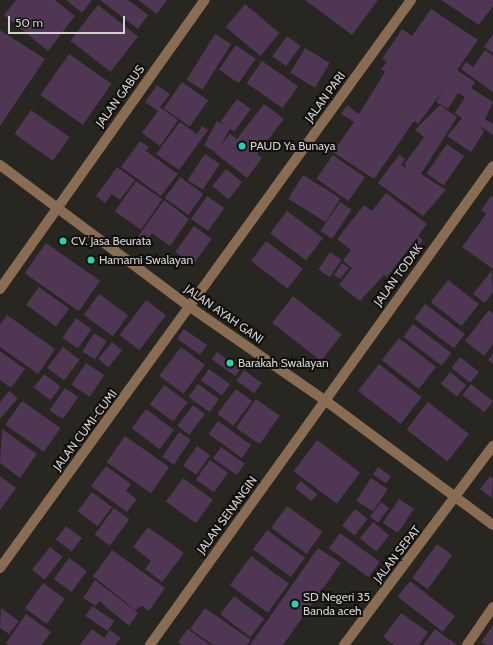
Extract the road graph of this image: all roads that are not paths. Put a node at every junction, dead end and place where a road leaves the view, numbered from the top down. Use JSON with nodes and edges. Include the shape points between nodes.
{"nodes":[{"id":1,"x":205,"y":0,"type":"edge"},
{"id":2,"x":411,"y":0,"type":"edge"},
{"id":3,"x":0,"y":165,"type":"edge"},
{"id":4,"x":493,"y":166,"type":"edge"},
{"id":5,"x":56,"y":208,"type":"junction"},
{"id":6,"x":0,"y":289,"type":"edge"},
{"id":7,"x":190,"y":307,"type":"junction"},
{"id":8,"x":326,"y":401,"type":"junction"},
{"id":9,"x":493,"y":446,"type":"edge"},
{"id":10,"x":456,"y":499,"type":"junction"},
{"id":11,"x":493,"y":525,"type":"edge"},
{"id":12,"x":0,"y":568,"type":"edge"},
{"id":13,"x":493,"y":607,"type":"edge"},
{"id":14,"x":150,"y":645,"type":"edge"},
{"id":15,"x":344,"y":645,"type":"edge"},
{"id":16,"x":467,"y":645,"type":"edge"}],
"edges":[{"from":1,"to":5,"type":"street","name":"JALAN GABUS"},
{"from":2,"to":7,"type":"street","name":"JALAN PARI"},
{"from":3,"to":5,"type":"street","name":"JALAN AYAH GANI"},
{"from":4,"to":8,"type":"street","name":"JALAN TODAK"},
{"from":5,"to":6,"type":"street","name":"JALAN GABUS"},
{"from":5,"to":7,"type":"street","name":"JALAN AYAH GANI"},
{"from":7,"to":8,"type":"street","name":"JALAN AYAH GANI"},
{"from":7,"to":12,"type":"street","name":"JALAN CUMI-CUMI"},
{"from":8,"to":10,"type":"street","name":"JALAN AYAH GANI"},
{"from":8,"to":14,"type":"street","name":"JALAN SENANGIN"},
{"from":9,"to":10,"type":"street","name":"JALAN SEPAT"},
{"from":10,"to":11,"type":"street","name":"JALAN AYAH GANI"},
{"from":10,"to":15,"type":"street","name":"JALAN SEPAT"},
{"from":13,"to":16,"type":"street"}]}
